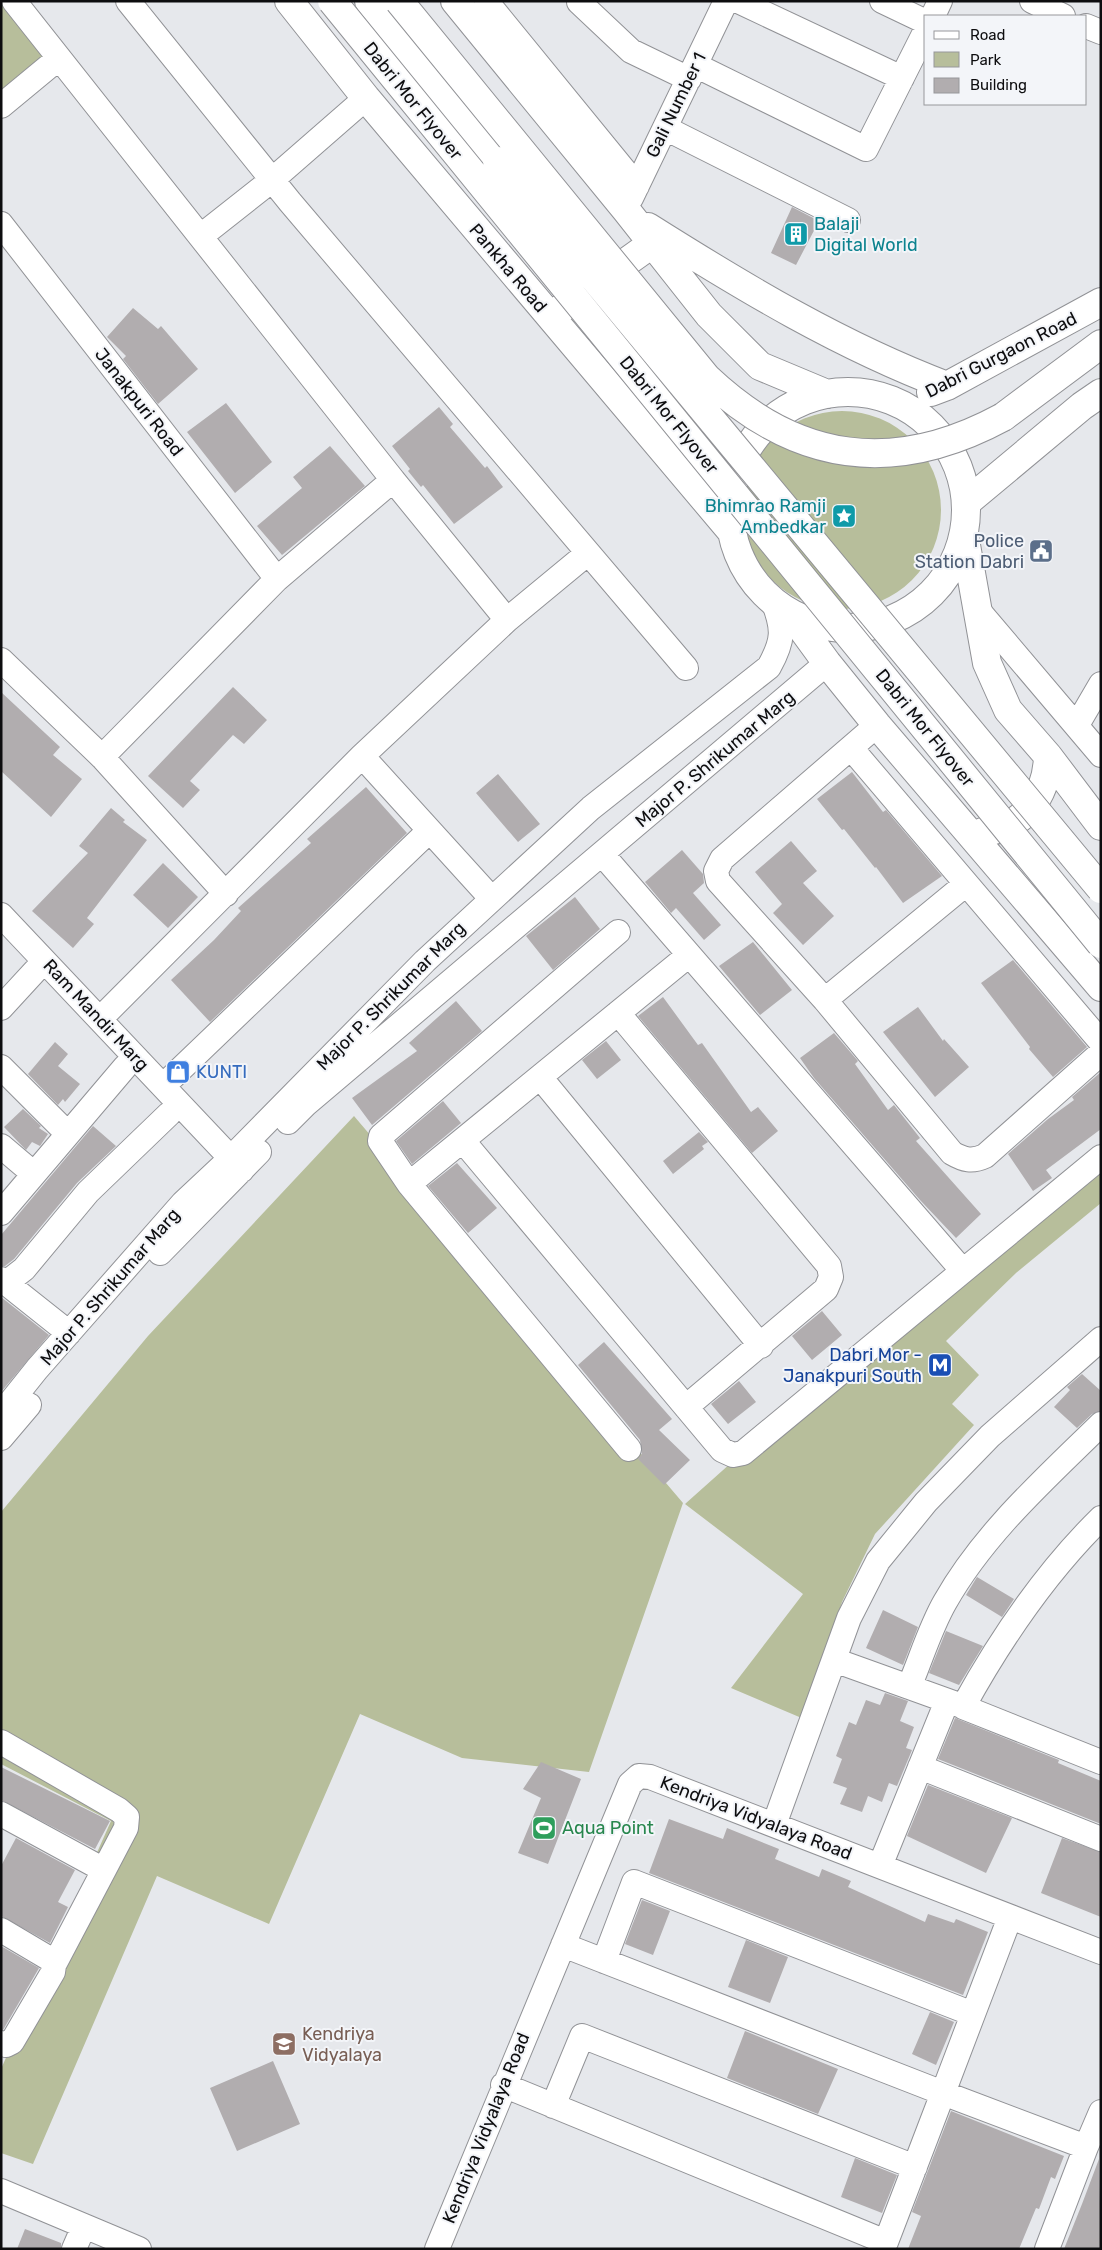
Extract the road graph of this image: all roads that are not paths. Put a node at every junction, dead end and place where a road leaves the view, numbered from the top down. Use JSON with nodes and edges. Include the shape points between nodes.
{"nodes":[{"id":1,"x":14,"y":1,"type":"edge"},
{"id":2,"x":128,"y":1,"type":"edge"},
{"id":3,"x":289,"y":1,"type":"edge"},
{"id":4,"x":332,"y":1,"type":"edge"},
{"id":5,"x":369,"y":1,"type":"edge"},
{"id":6,"x":399,"y":1,"type":"edge"},
{"id":7,"x":455,"y":1,"type":"edge"},
{"id":8,"x":726,"y":1,"type":"edge"},
{"id":9,"x":738,"y":1,"type":"edge"},
{"id":10,"x":882,"y":1,"type":"edge"},
{"id":11,"x":940,"y":1,"type":"edge"},
{"id":12,"x":1032,"y":1,"type":"edge"},
{"id":13,"x":579,"y":2,"type":"edge"},
{"id":14,"x":488,"y":11,"type":"edge"},
{"id":15,"x":933,"y":15,"type":"edge"},
{"id":16,"x":1061,"y":15,"type":"edge"},
{"id":17,"x":924,"y":21,"type":"edge"},
{"id":18,"x":1087,"y":26,"type":"edge"},
{"id":19,"x":1101,"y":32,"type":"edge"},
{"id":20,"x":924,"y":38,"type":"edge"},
{"id":21,"x":920,"y":53,"type":"edge"},
{"id":22,"x":59,"y":58,"type":"junction"},
{"id":23,"x":692,"y":72,"type":"junction"},
{"id":24,"x":902,"y":78,"type":"junction"},
{"id":25,"x":366,"y":98,"type":"junction"},
{"id":26,"x":1,"y":106,"type":"edge"},
{"id":27,"x":665,"y":128,"type":"junction"},
{"id":28,"x":272,"y":180,"type":"junction"},
{"id":29,"x":632,"y":204,"type":"junction"},
{"id":30,"x":848,"y":220,"type":"dead end"},
{"id":31,"x":1,"y":224,"type":"edge"},
{"id":32,"x":201,"y":236,"type":"junction"},
{"id":33,"x":652,"y":243,"type":"junction"},
{"id":34,"x":1101,"y":302,"type":"edge"},
{"id":35,"x":549,"y":317,"type":"junction"},
{"id":36,"x":1101,"y":344,"type":"edge"},
{"id":37,"x":947,"y":386,"type":"junction"},
{"id":38,"x":828,"y":394,"type":"junction"},
{"id":39,"x":1096,"y":402,"type":"edge"},
{"id":40,"x":898,"y":404,"type":"junction"},
{"id":41,"x":393,"y":480,"type":"junction"},
{"id":42,"x":967,"y":502,"type":"junction"},
{"id":43,"x":732,"y":532,"type":"junction"},
{"id":44,"x":964,"y":534,"type":"junction"},
{"id":45,"x":588,"y":553,"type":"junction"},
{"id":46,"x":276,"y":579,"type":"junction"},
{"id":47,"x":783,"y":608,"type":"junction"},
{"id":48,"x":978,"y":610,"type":"junction"},
{"id":49,"x":507,"y":620,"type":"junction"},
{"id":50,"x":1,"y":660,"type":"edge"},
{"id":51,"x":827,"y":663,"type":"junction"},
{"id":52,"x":686,"y":668,"type":"dead end"},
{"id":53,"x":1101,"y":684,"type":"edge"},
{"id":54,"x":877,"y":725,"type":"junction"},
{"id":55,"x":1077,"y":725,"type":"junction"},
{"id":56,"x":851,"y":748,"type":"junction"},
{"id":57,"x":362,"y":756,"type":"junction"},
{"id":58,"x":1048,"y":756,"type":"junction"},
{"id":59,"x":1101,"y":756,"type":"edge"},
{"id":60,"x":102,"y":757,"type":"junction"},
{"id":61,"x":1101,"y":826,"type":"edge"},
{"id":62,"x":429,"y":831,"type":"junction"},
{"id":63,"x":969,"y":832,"type":"junction"},
{"id":64,"x":602,"y":854,"type":"junction"},
{"id":65,"x":966,"y":884,"type":"junction"},
{"id":66,"x":1101,"y":889,"type":"edge"},
{"id":67,"x":226,"y":894,"type":"junction"},
{"id":68,"x":491,"y":898,"type":"junction"},
{"id":69,"x":1,"y":915,"type":"edge"},
{"id":70,"x":618,"y":932,"type":"dead end"},
{"id":71,"x":1,"y":936,"type":"edge"},
{"id":72,"x":1101,"y":944,"type":"edge"},
{"id":73,"x":690,"y":955,"type":"junction"},
{"id":74,"x":35,"y":971,"type":"junction"},
{"id":75,"x":1101,"y":986,"type":"edge"},
{"id":76,"x":825,"y":1000,"type":"junction"},
{"id":77,"x":1,"y":1008,"type":"edge"},
{"id":78,"x":618,"y":1013,"type":"junction"},
{"id":79,"x":100,"y":1019,"type":"junction"},
{"id":80,"x":1101,"y":1042,"type":"edge"},
{"id":81,"x":1101,"y":1053,"type":"edge"},
{"id":82,"x":125,"y":1067,"type":"junction"},
{"id":83,"x":1,"y":1068,"type":"edge"},
{"id":84,"x":540,"y":1077,"type":"junction"},
{"id":85,"x":163,"y":1086,"type":"junction"},
{"id":86,"x":169,"y":1114,"type":"junction"},
{"id":87,"x":68,"y":1134,"type":"junction"},
{"id":88,"x":463,"y":1140,"type":"junction"},
{"id":89,"x":1,"y":1146,"type":"edge"},
{"id":90,"x":1101,"y":1157,"type":"edge"},
{"id":91,"x":231,"y":1169,"type":"junction"},
{"id":92,"x":34,"y":1174,"type":"junction"},
{"id":93,"x":410,"y":1184,"type":"junction"},
{"id":94,"x":1,"y":1212,"type":"edge"},
{"id":95,"x":963,"y":1270,"type":"junction"},
{"id":96,"x":4,"y":1281,"type":"edge"},
{"id":97,"x":69,"y":1333,"type":"junction"},
{"id":98,"x":1101,"y":1339,"type":"edge"},
{"id":99,"x":761,"y":1346,"type":"junction"},
{"id":100,"x":686,"y":1407,"type":"junction"},
{"id":101,"x":1,"y":1414,"type":"edge"},
{"id":102,"x":1101,"y":1424,"type":"edge"},
{"id":103,"x":1,"y":1438,"type":"edge"},
{"id":104,"x":629,"y":1449,"type":"dead end"},
{"id":105,"x":1101,"y":1518,"type":"edge"},
{"id":106,"x":834,"y":1660,"type":"junction"},
{"id":107,"x":909,"y":1687,"type":"junction"},
{"id":108,"x":955,"y":1704,"type":"junction"},
{"id":109,"x":1,"y":1742,"type":"edge"},
{"id":110,"x":1101,"y":1762,"type":"edge"},
{"id":111,"x":920,"y":1767,"type":"junction"},
{"id":112,"x":1,"y":1814,"type":"edge"},
{"id":113,"x":774,"y":1825,"type":"junction"},
{"id":114,"x":1101,"y":1839,"type":"edge"},
{"id":115,"x":880,"y":1866,"type":"junction"},
{"id":116,"x":104,"y":1870,"type":"junction"},
{"id":117,"x":1010,"y":1917,"type":"junction"},
{"id":118,"x":1,"y":1930,"type":"edge"},
{"id":119,"x":563,"y":1945,"type":"junction"},
{"id":120,"x":1101,"y":1952,"type":"edge"},
{"id":121,"x":604,"y":1961,"type":"junction"},
{"id":122,"x":54,"y":1965,"type":"junction"},
{"id":123,"x":973,"y":2014,"type":"junction"},
{"id":124,"x":1,"y":2043,"type":"edge"},
{"id":125,"x":503,"y":2085,"type":"junction"},
{"id":126,"x":943,"y":2093,"type":"junction"},
{"id":127,"x":553,"y":2106,"type":"junction"},
{"id":128,"x":1101,"y":2112,"type":"edge"},
{"id":129,"x":1086,"y":2147,"type":"junction"},
{"id":130,"x":915,"y":2167,"type":"junction"},
{"id":131,"x":1,"y":2191,"type":"edge"},
{"id":132,"x":84,"y":2226,"type":"junction"},
{"id":133,"x":885,"y":2246,"type":"edge"},
{"id":134,"x":74,"y":2249,"type":"edge"},
{"id":135,"x":139,"y":2249,"type":"edge"},
{"id":136,"x":437,"y":2249,"type":"edge"},
{"id":137,"x":1047,"y":2249,"type":"edge"}],
"edges":[{"from":1,"to":22,"type":"street"},
{"from":2,"to":28,"type":"street"},
{"from":3,"to":25,"type":"main road","name":"Pankha Road"},
{"from":4,"to":72,"type":"main road","name":"Dabri Mor Flyover","bridge":true},
{"from":5,"to":66,"type":"main road","name":"Dabri Mor Flyover","bridge":true,"via":[[497,161]]},
{"from":6,"to":36,"type":"main road","bridge":true,"via":[[707,378],[734,403],[763,423],[796,438],[830,448],[866,453],[938,446],[972,434],[1003,417]]},
{"from":7,"to":14,"type":"main road"},
{"from":8,"to":23,"type":"street","name":"Gali Number 1"},
{"from":9,"to":24,"type":"street"},
{"from":10,"to":17,"type":"street"},
{"from":11,"to":15,"type":"street"},
{"from":12,"to":16,"type":"street"},
{"from":13,"to":23,"type":"street","via":[[631,51],[644,59]]},
{"from":14,"to":29,"type":"main road"},
{"from":18,"to":19,"type":"street"},
{"from":20,"to":21,"type":"street"},
{"from":21,"to":24,"type":"street"},
{"from":22,"to":26,"type":"street"},
{"from":22,"to":32,"type":"street"},
{"from":23,"to":24,"type":"street","via":[[866,149]]},
{"from":23,"to":27,"type":"street","name":"Gali Number 1"},
{"from":25,"to":28,"type":"street"},
{"from":25,"to":35,"type":"main road","name":"Pankha Road"},
{"from":27,"to":29,"type":"street","name":"Gali Number 1"},
{"from":27,"to":30,"type":"street"},
{"from":28,"to":32,"type":"street"},
{"from":28,"to":45,"type":"street"},
{"from":29,"to":33,"type":"main road"},
{"from":29,"to":37,"type":"main road","via":[[716,269],[851,345]]},
{"from":31,"to":46,"type":"street","name":"Janakpuri Road"},
{"from":32,"to":41,"type":"street"},
{"from":33,"to":35,"type":"main road"},
{"from":33,"to":38,"type":"main road","via":[[709,315],[760,366]]},
{"from":34,"to":37,"type":"main road","name":"Dabri Gurgaon Road"},
{"from":35,"to":43,"type":"main road","name":"Pankha Road"},
{"from":37,"to":40,"type":"main road","name":"Dabri Gurgaon Road"},
{"from":38,"to":40,"type":"main road","via":[[864,393]]},
{"from":38,"to":43,"type":"main road","via":[[784,410],[750,443],[732,485]]},
{"from":39,"to":42,"type":"main road"},
{"from":40,"to":42,"type":"main road","via":[[918,415],[947,446],[957,466]]},
{"from":41,"to":46,"type":"street"},
{"from":41,"to":49,"type":"street"},
{"from":42,"to":44,"type":"main road","via":[[970,518]]},
{"from":43,"to":47,"type":"main road","via":[[746,570],[758,586]]},
{"from":44,"to":47,"type":"main road","via":[[946,577],[930,596],[888,621],[865,627],[840,628],[816,623]]},
{"from":44,"to":48,"type":"main road"},
{"from":45,"to":49,"type":"street"},
{"from":45,"to":52,"type":"street"},
{"from":46,"to":60,"type":"street"},
{"from":47,"to":51,"type":"main road"},
{"from":47,"to":68,"type":"street","name":"Major P. Shrikumar Marg","via":[[781,642],[769,667],[591,808]]},
{"from":48,"to":55,"type":"street"},
{"from":48,"to":58,"type":"main road","via":[[987,663],[1008,710]]},
{"from":49,"to":57,"type":"street"},
{"from":50,"to":60,"type":"street"},
{"from":51,"to":54,"type":"main road"},
{"from":51,"to":64,"type":"street","name":"Major P. Shrikumar Marg"},
{"from":53,"to":55,"type":"street"},
{"from":54,"to":56,"type":"street"},
{"from":54,"to":63,"type":"main road"},
{"from":55,"to":59,"type":"street"},
{"from":56,"to":65,"type":"street"},
{"from":56,"to":76,"type":"street","via":[[722,859],[716,871],[718,881]]},
{"from":57,"to":62,"type":"street"},
{"from":57,"to":67,"type":"street"},
{"from":58,"to":61,"type":"main road"},
{"from":58,"to":63,"type":"main road","via":[[1043,786],[1026,812],[1000,828]]},
{"from":60,"to":67,"type":"street"},
{"from":62,"to":68,"type":"street"},
{"from":62,"to":85,"type":"street"},
{"from":63,"to":75,"type":"main road"},
{"from":64,"to":73,"type":"street"},
{"from":64,"to":91,"type":"street","name":"Major P. Shrikumar Marg"},
{"from":65,"to":76,"type":"street"},
{"from":65,"to":80,"type":"street"},
{"from":67,"to":79,"type":"street"},
{"from":68,"to":91,"type":"street","name":"Major P. Shrikumar Marg","via":[[425,961]]},
{"from":69,"to":79,"type":"street","name":"Ram Mandir Marg"},
{"from":70,"to":93,"type":"street","via":[[381,1136],[382,1147]]},
{"from":71,"to":74,"type":"street","name":"Ram Mandir Marg"},
{"from":73,"to":78,"type":"street"},
{"from":73,"to":95,"type":"street"},
{"from":74,"to":77,"type":"street"},
{"from":74,"to":82,"type":"street","name":"Ram Mandir Marg"},
{"from":76,"to":81,"type":"street","via":[[952,1153],[964,1160],[985,1156]]},
{"from":78,"to":84,"type":"street"},
{"from":78,"to":99,"type":"street","via":[[829,1266],[831,1277],[826,1289]]},
{"from":79,"to":85,"type":"street","name":"Ram Mandir Marg"},
{"from":82,"to":86,"type":"street","name":"Ram Mandir Marg"},
{"from":82,"to":87,"type":"street"},
{"from":83,"to":87,"type":"street"},
{"from":84,"to":88,"type":"street"},
{"from":84,"to":99,"type":"street"},
{"from":85,"to":91,"type":"street","name":"Ram Mandir Marg"},
{"from":86,"to":91,"type":"street","name":"Ram Mandir Marg"},
{"from":86,"to":96,"type":"street","via":[[88,1192],[24,1269]]},
{"from":87,"to":92,"type":"street"},
{"from":88,"to":93,"type":"street"},
{"from":88,"to":100,"type":"street"},
{"from":89,"to":92,"type":"street"},
{"from":90,"to":95,"type":"street"},
{"from":91,"to":97,"type":"street","name":"Major P. Shrikumar Marg","via":[[184,1203]]},
{"from":91,"to":103,"type":"street","name":"Major P. Shrikumar Marg"},
{"from":92,"to":94,"type":"street"},
{"from":93,"to":104,"type":"street"},
{"from":95,"to":100,"type":"street","via":[[743,1453],[733,1455],[722,1450]]},
{"from":96,"to":97,"type":"street"},
{"from":97,"to":101,"type":"street","name":"Major P. Shrikumar Marg"},
{"from":98,"to":106,"type":"street","via":[[990,1436],[926,1502],[878,1561]]},
{"from":99,"to":100,"type":"street"},
{"from":102,"to":107,"type":"street","via":[[1021,1501],[963,1574],[944,1604]]},
{"from":105,"to":108,"type":"street","via":[[1041,1585]]},
{"from":106,"to":107,"type":"street"},
{"from":106,"to":113,"type":"street"},
{"from":107,"to":108,"type":"street"},
{"from":108,"to":110,"type":"street"},
{"from":108,"to":111,"type":"street"},
{"from":109,"to":116,"type":"street","via":[[127,1817],[126,1828]]},
{"from":111,"to":114,"type":"street"},
{"from":111,"to":115,"type":"street"},
{"from":112,"to":116,"type":"street"},
{"from":113,"to":115,"type":"street","name":"Kendriya Vidyalaya Road"},
{"from":113,"to":119,"type":"street","name":"Kendriya Vidyalaya Road","via":[[650,1776],[639,1776],[630,1784]]},
{"from":115,"to":117,"type":"street","name":"Kendriya Vidyalaya Road"},
{"from":116,"to":122,"type":"street"},
{"from":117,"to":120,"type":"street","name":"Kendriya Vidyalaya Road"},
{"from":117,"to":123,"type":"street"},
{"from":118,"to":122,"type":"street","via":[[50,1959]]},
{"from":119,"to":121,"type":"street"},
{"from":119,"to":125,"type":"street","name":"Kendriya Vidyalaya Road"},
{"from":121,"to":123,"type":"street","via":[[634,1882]]},
{"from":121,"to":126,"type":"street"},
{"from":122,"to":124,"type":"street","via":[[12,2042]]},
{"from":123,"to":126,"type":"street"},
{"from":125,"to":127,"type":"street"},
{"from":125,"to":136,"type":"street","name":"Kendriya Vidyalaya Road"},
{"from":126,"to":129,"type":"street"},
{"from":126,"to":130,"type":"street"},
{"from":127,"to":130,"type":"street","via":[[582,2036]]},
{"from":127,"to":133,"type":"street"},
{"from":128,"to":129,"type":"street"},
{"from":129,"to":137,"type":"street"},
{"from":130,"to":133,"type":"street"},
{"from":131,"to":132,"type":"street"},
{"from":132,"to":134,"type":"street"},
{"from":132,"to":135,"type":"street"}]}
